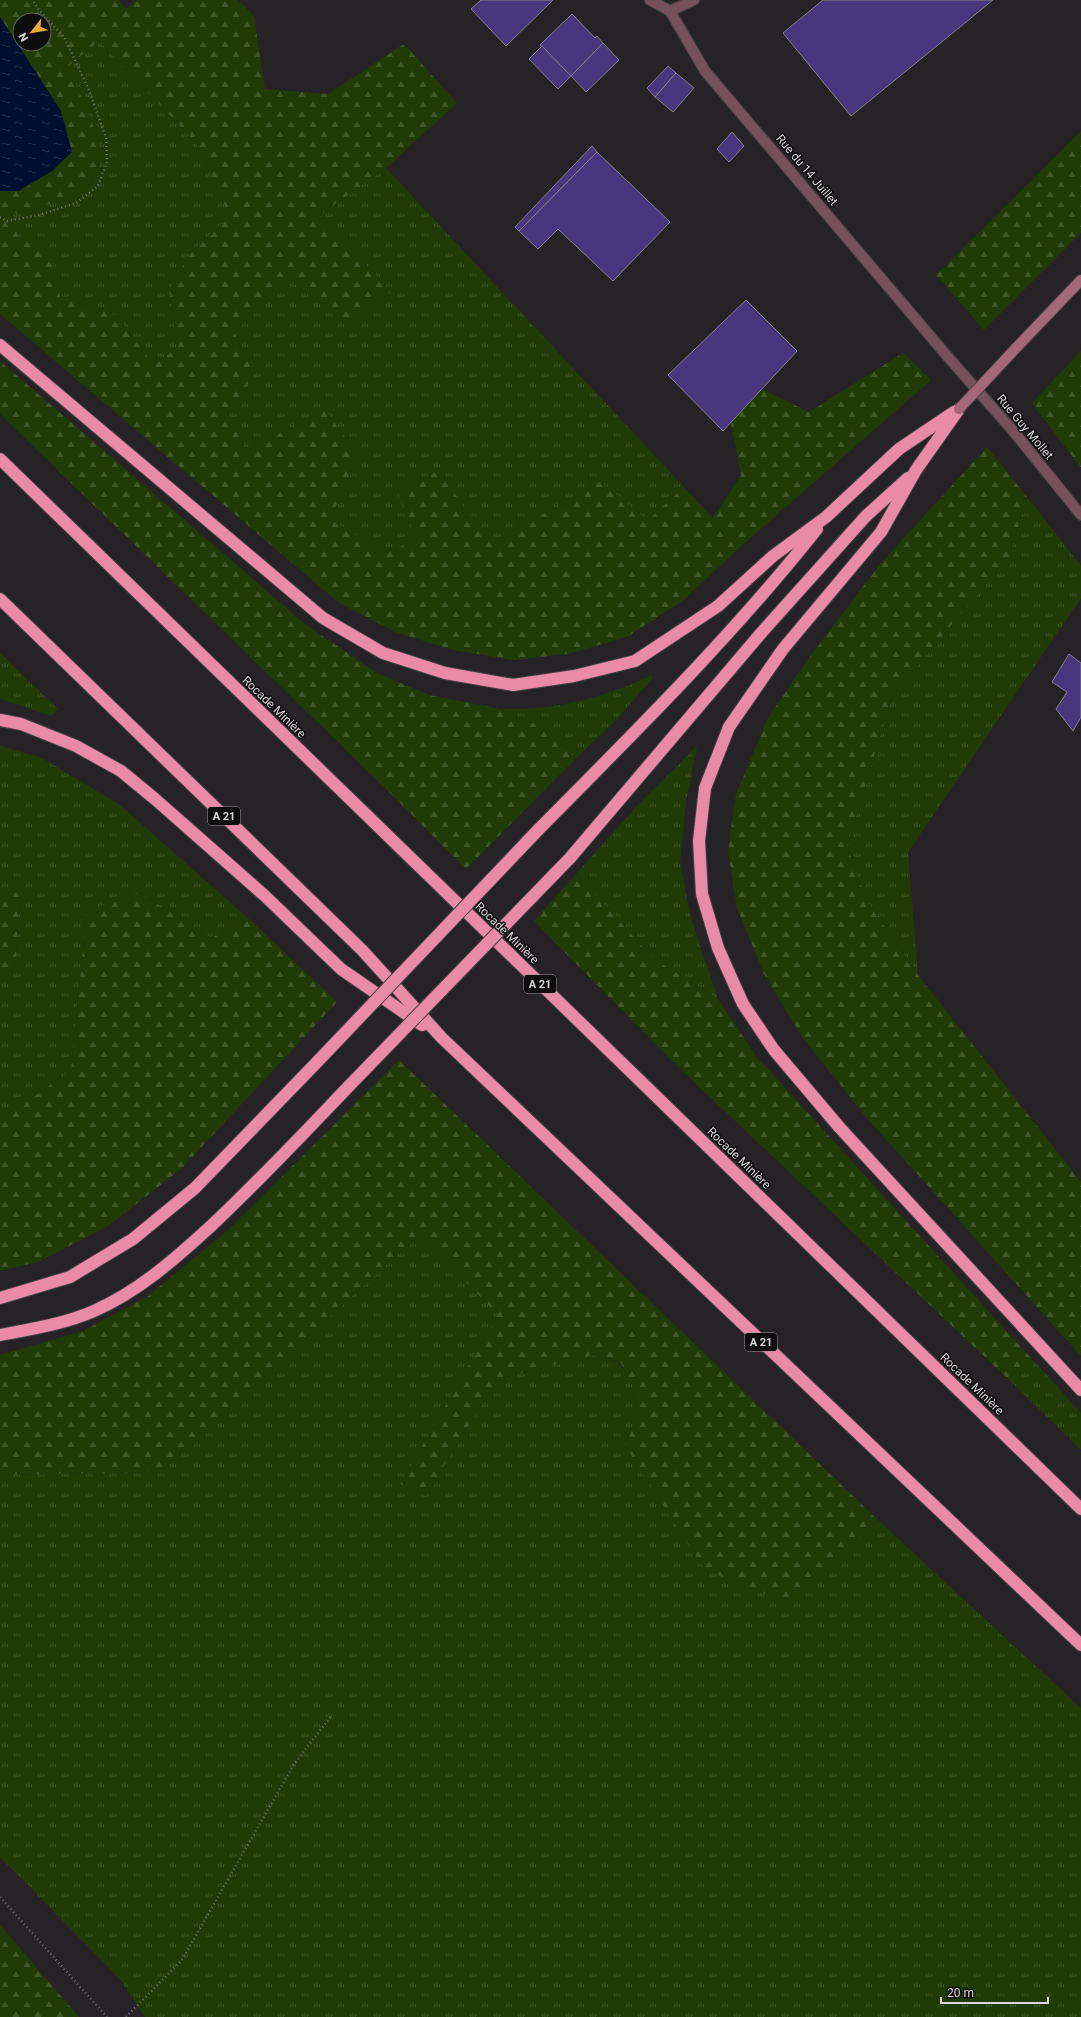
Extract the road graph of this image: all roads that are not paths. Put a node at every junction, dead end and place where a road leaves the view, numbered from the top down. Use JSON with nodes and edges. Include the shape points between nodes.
{"nodes":[{"id":1,"x":650,"y":0,"type":"edge"},
{"id":2,"x":694,"y":0,"type":"edge"},
{"id":3,"x":670,"y":11,"type":"junction"},
{"id":4,"x":1081,"y":280,"type":"edge"},
{"id":5,"x":0,"y":345,"type":"edge"},
{"id":6,"x":948,"y":357,"type":"joint"},
{"id":7,"x":959,"y":409,"type":"junction"},
{"id":8,"x":0,"y":459,"type":"edge"},
{"id":9,"x":916,"y":470,"type":"junction"},
{"id":10,"x":1081,"y":515,"type":"edge"},
{"id":11,"x":826,"y":517,"type":"junction"},
{"id":12,"x":0,"y":599,"type":"edge"},
{"id":13,"x":0,"y":720,"type":"edge"},
{"id":14,"x":442,"y":1038,"type":"junction"},
{"id":15,"x":0,"y":1298,"type":"edge"},
{"id":16,"x":0,"y":1335,"type":"edge"},
{"id":17,"x":1081,"y":1390,"type":"edge"},
{"id":18,"x":1081,"y":1509,"type":"edge"},
{"id":19,"x":1081,"y":1645,"type":"edge"}],
"edges":[{"from":1,"to":3,"type":"street"},
{"from":2,"to":3,"type":"street"},
{"from":3,"to":6,"type":"street","name":"Rue du 14 Juillet","via":[[705,71]]},
{"from":4,"to":7,"type":"main road","bridge":true},
{"from":5,"to":11,"type":"highway","via":[[323,618],[382,653],[445,673],[513,686],[574,676],[635,661],[718,606],[773,556]]},
{"from":6,"to":10,"type":"street","name":"Rue Guy Mollet","via":[[1014,432]]},
{"from":7,"to":9,"type":"highway"},
{"from":7,"to":11,"type":"highway","via":[[899,449]]},
{"from":8,"to":18,"type":"highway","name":"Rocade Minière","number":"A 21"},
{"from":9,"to":16,"type":"highway","bridge":true,"via":[[845,539],[757,638],[570,858],[237,1202],[142,1285],[94,1311],[45,1327]]},
{"from":9,"to":17,"type":"highway","via":[[881,532],[783,649],[729,727],[705,788],[699,841],[702,894],[718,948],[743,1004],[774,1050],[840,1128]]},
{"from":11,"to":15,"type":"highway","bridge":true,"via":[[784,570],[669,698],[539,829],[195,1188],[133,1240],[70,1277]]},
{"from":12,"to":14,"type":"highway","number":"A 21","via":[[362,950]]},
{"from":13,"to":14,"type":"highway","via":[[21,724],[76,746],[121,771],[265,896],[341,969]]},
{"from":14,"to":19,"type":"highway","number":"A 21"}]}
